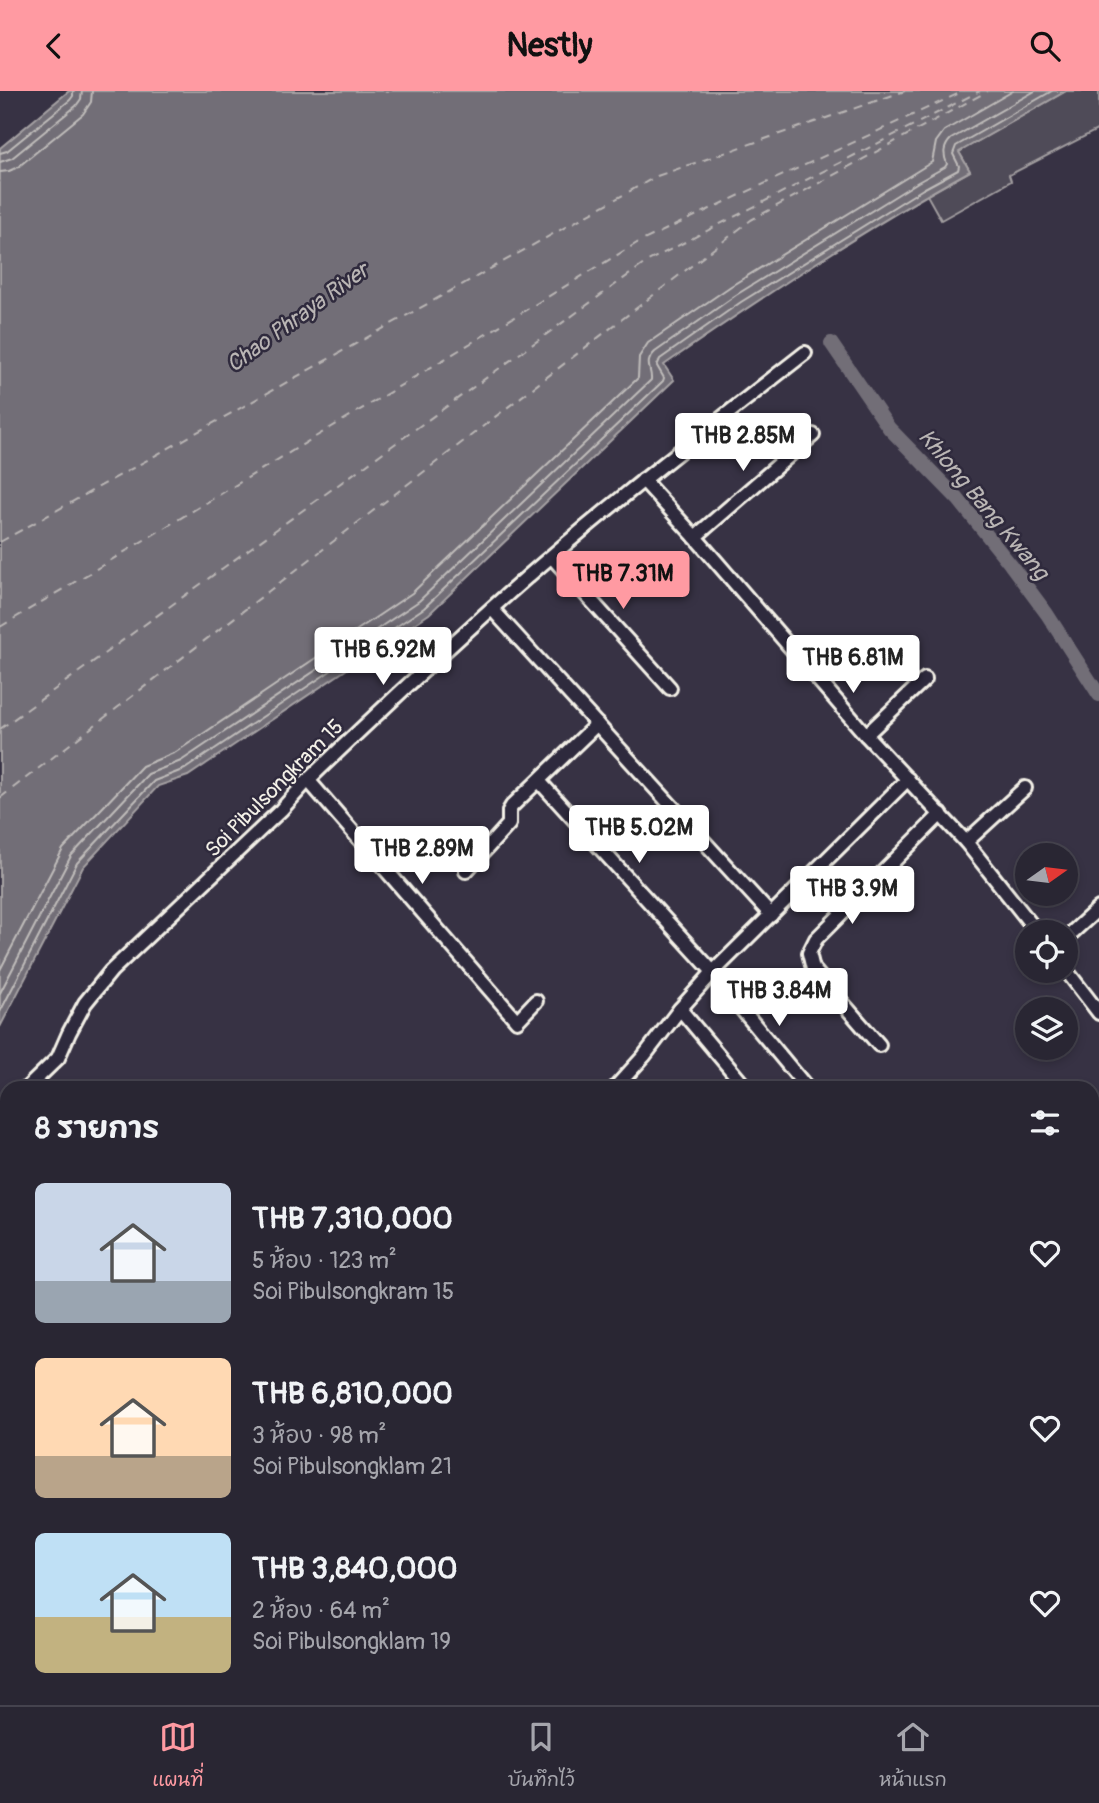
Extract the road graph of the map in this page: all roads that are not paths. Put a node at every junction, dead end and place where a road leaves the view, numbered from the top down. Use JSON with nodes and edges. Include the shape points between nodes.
{"nodes":[{"id":1,"x":805,"y":352,"type":"dead end"},
{"id":2,"x":813,"y":435,"type":"dead end"},
{"id":3,"x":643,"y":480,"type":"junction"},
{"id":4,"x":695,"y":537,"type":"junction"},
{"id":5,"x":551,"y":557,"type":"junction"},
{"id":6,"x":492,"y":609,"type":"junction"},
{"id":7,"x":925,"y":679,"type":"dead end"},
{"id":8,"x":670,"y":688,"type":"dead end"},
{"id":9,"x":597,"y":724,"type":"junction"},
{"id":10,"x":866,"y":735,"type":"junction"},
{"id":11,"x":908,"y":779,"type":"junction"},
{"id":12,"x":308,"y":780,"type":"junction"},
{"id":13,"x":539,"y":781,"type":"junction"},
{"id":14,"x":1025,"y":788,"type":"dead end"},
{"id":15,"x":941,"y":814,"type":"junction"},
{"id":16,"x":966,"y":842,"type":"junction"},
{"id":17,"x":466,"y":871,"type":"dead end"},
{"id":18,"x":1099,"y":908,"type":"edge"},
{"id":19,"x":771,"y":915,"type":"junction"},
{"id":20,"x":1028,"y":920,"type":"edge"},
{"id":21,"x":1078,"y":927,"type":"edge"},
{"id":22,"x":713,"y":972,"type":"junction"},
{"id":23,"x":1076,"y":983,"type":"edge"},
{"id":24,"x":725,"y":989,"type":"dead end"},
{"id":25,"x":536,"y":1001,"type":"dead end"},
{"id":26,"x":680,"y":1009,"type":"junction"},
{"id":27,"x":1099,"y":1013,"type":"edge"},
{"id":28,"x":879,"y":1045,"type":"dead end"},
{"id":29,"x":34,"y":1081,"type":"edge"},
{"id":30,"x":621,"y":1081,"type":"edge"},
{"id":31,"x":740,"y":1081,"type":"edge"},
{"id":32,"x":801,"y":1081,"type":"edge"}],
"edges":[{"from":1,"to":3,"type":"street","name":"Soi Pibulsongkram 15"},
{"from":2,"to":4,"type":"street"},
{"from":3,"to":4,"type":"street"},
{"from":3,"to":5,"type":"street","name":"Soi Pibulsongkram 15"},
{"from":4,"to":10,"type":"street"},
{"from":5,"to":6,"type":"street","name":"Soi Pibulsongkram 15"},
{"from":5,"to":8,"type":"street"},
{"from":6,"to":9,"type":"street"},
{"from":6,"to":12,"type":"street","name":"Soi Pibulsongkram 15"},
{"from":7,"to":10,"type":"street"},
{"from":9,"to":13,"type":"street"},
{"from":9,"to":19,"type":"street"},
{"from":10,"to":11,"type":"street"},
{"from":11,"to":15,"type":"street"},
{"from":11,"to":19,"type":"street"},
{"from":12,"to":25,"type":"street","via":[[517,1021]]},
{"from":12,"to":29,"type":"street","name":"Soi Pibulsongkram 15","via":[[111,971],[85,1003],[58,1058]]},
{"from":13,"to":17,"type":"street","via":[[512,806],[509,824]]},
{"from":13,"to":22,"type":"street"},
{"from":14,"to":16,"type":"street"},
{"from":15,"to":16,"type":"street"},
{"from":15,"to":28,"type":"street","via":[[816,939],[809,953],[813,968]]},
{"from":16,"to":20,"type":"street"},
{"from":18,"to":21,"type":"street"},
{"from":19,"to":22,"type":"street"},
{"from":22,"to":26,"type":"street"},
{"from":23,"to":27,"type":"street"},
{"from":24,"to":32,"type":"street"},
{"from":26,"to":30,"type":"street"},
{"from":26,"to":31,"type":"street"}]}
